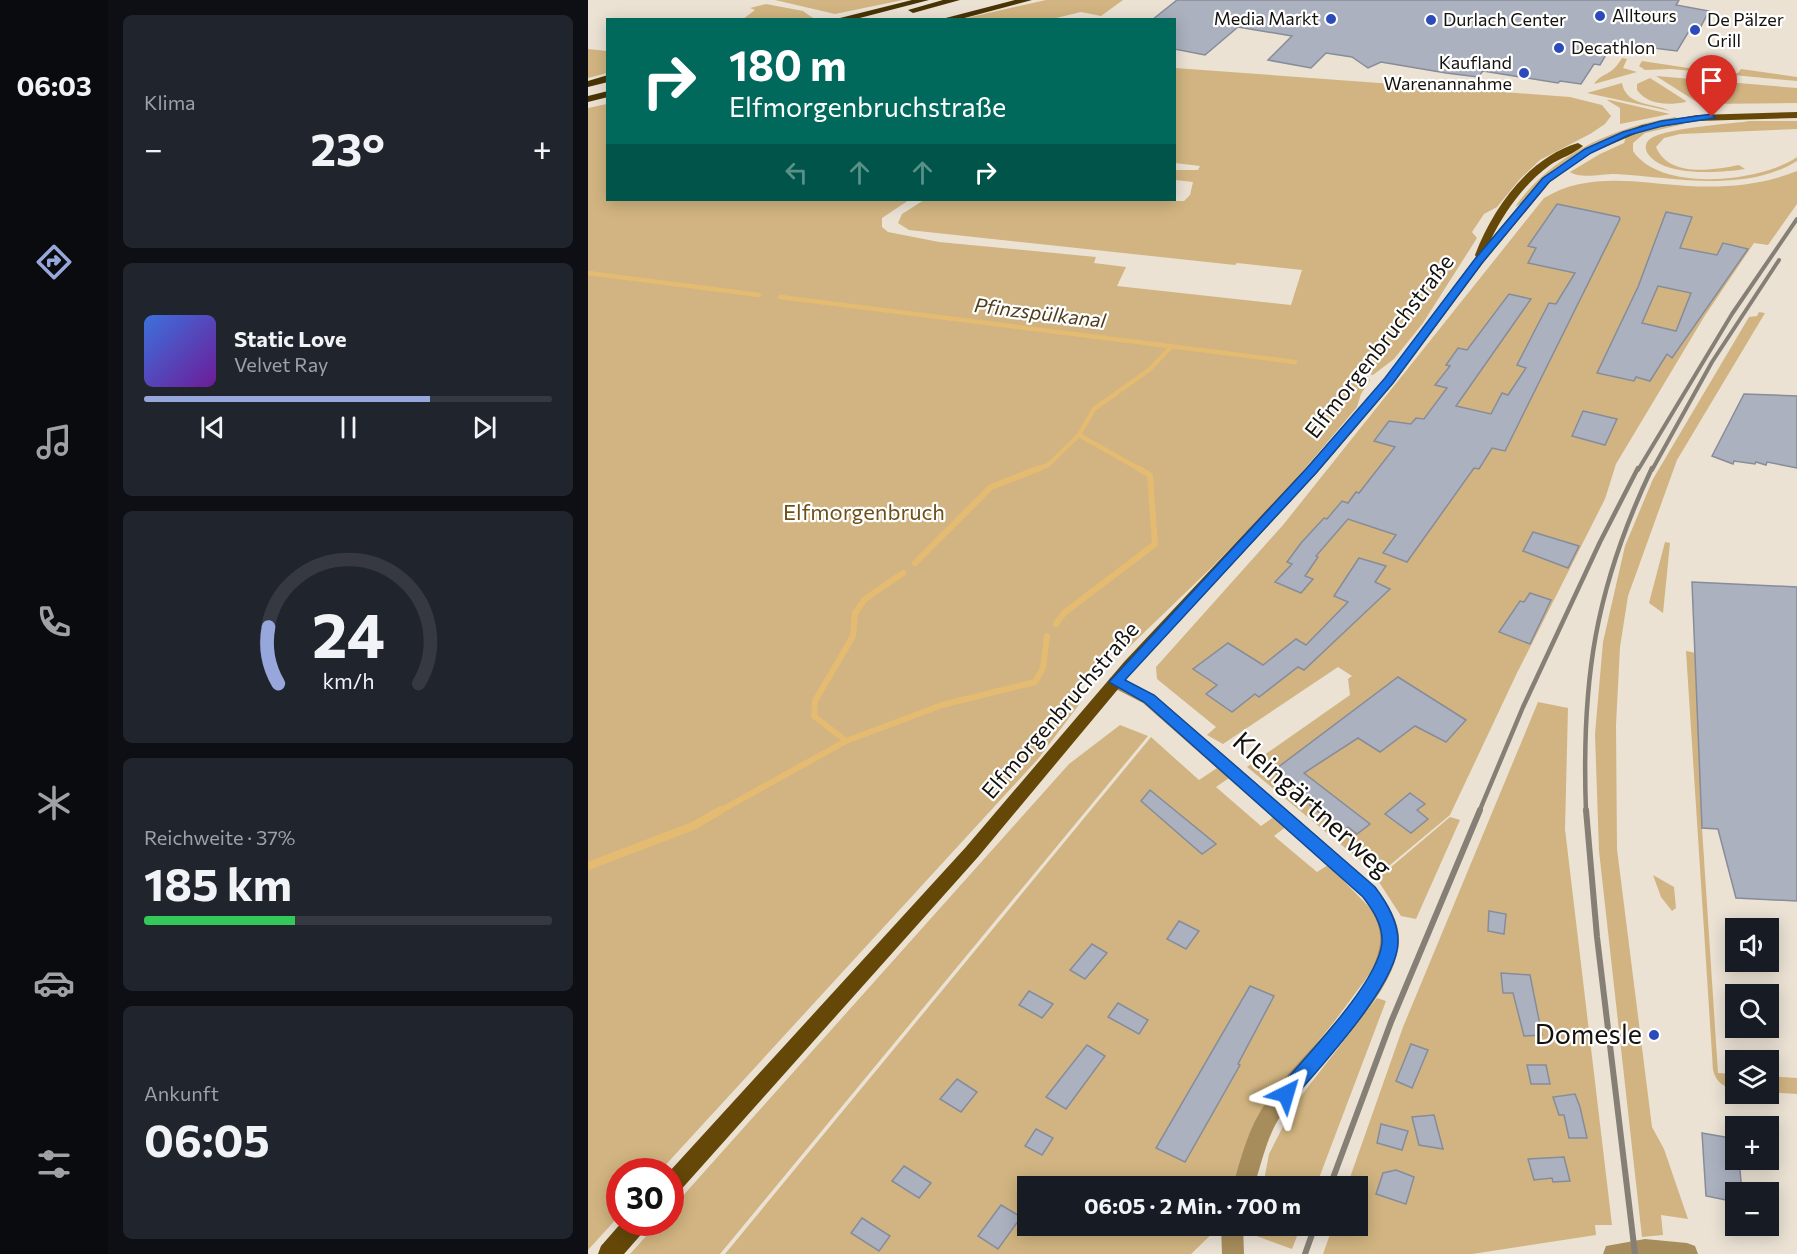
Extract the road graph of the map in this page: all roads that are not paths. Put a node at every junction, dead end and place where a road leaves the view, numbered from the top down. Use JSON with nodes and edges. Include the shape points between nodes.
{"nodes":[{"id":1,"x":924,"y":0,"type":"edge"},
{"id":2,"x":955,"y":0,"type":"edge"},
{"id":3,"x":997,"y":0,"type":"edge"},
{"id":4,"x":1027,"y":0,"type":"edge"},
{"id":5,"x":846,"y":18,"type":"edge"},
{"id":6,"x":879,"y":18,"type":"edge"},
{"id":7,"x":922,"y":18,"type":"edge"},
{"id":8,"x":951,"y":18,"type":"edge"},
{"id":9,"x":606,"y":80,"type":"edge"},
{"id":10,"x":588,"y":85,"type":"edge"},
{"id":11,"x":606,"y":94,"type":"edge"},
{"id":12,"x":588,"y":99,"type":"edge"},
{"id":13,"x":1797,"y":108,"type":"edge"},
{"id":14,"x":1797,"y":115,"type":"edge"},
{"id":15,"x":1479,"y":261,"type":"junction"},
{"id":16,"x":1116,"y":682,"type":"junction"},
{"id":17,"x":684,"y":1171,"type":"edge"},
{"id":18,"x":1247,"y":1176,"type":"edge"},
{"id":19,"x":625,"y":1236,"type":"edge"},
{"id":20,"x":1230,"y":1236,"type":"edge"},
{"id":21,"x":609,"y":1254,"type":"edge"},
{"id":22,"x":1233,"y":1254,"type":"edge"},
{"id":23,"x":1614,"y":1254,"type":"edge"},
{"id":24,"x":1687,"y":1254,"type":"edge"}],
"edges":[{"from":1,"to":5,"type":"highway"},
{"from":2,"to":6,"type":"highway"},
{"from":3,"to":7,"type":"highway"},
{"from":4,"to":8,"type":"highway"},
{"from":9,"to":10,"type":"highway"},
{"from":11,"to":12,"type":"highway"},
{"from":13,"to":15,"type":"main road","name":"Elfmorgenbruchstraße","via":[[1660,117],[1573,148],[1540,170],[1517,192],[1486,237]]},
{"from":14,"to":15,"type":"main road","name":"Elfmorgenbruchstraße","via":[[1682,120],[1609,141],[1546,180]]},
{"from":15,"to":16,"type":"main road","name":"Elfmorgenbruchstraße","via":[[1389,381]]},
{"from":16,"to":17,"type":"main road","name":"Elfmorgenbruchstraße","via":[[972,852]]},
{"from":16,"to":18,"type":"street","name":"Kleingärtnerweg","via":[[1149,699],[1369,892],[1389,929],[1390,944],[1380,972],[1351,1017],[1273,1109],[1260,1134]]},
{"from":19,"to":21,"type":"main road"},
{"from":20,"to":22,"type":"street"},
{"from":23,"to":24,"type":"street","via":[[1645,1250]]}]}
